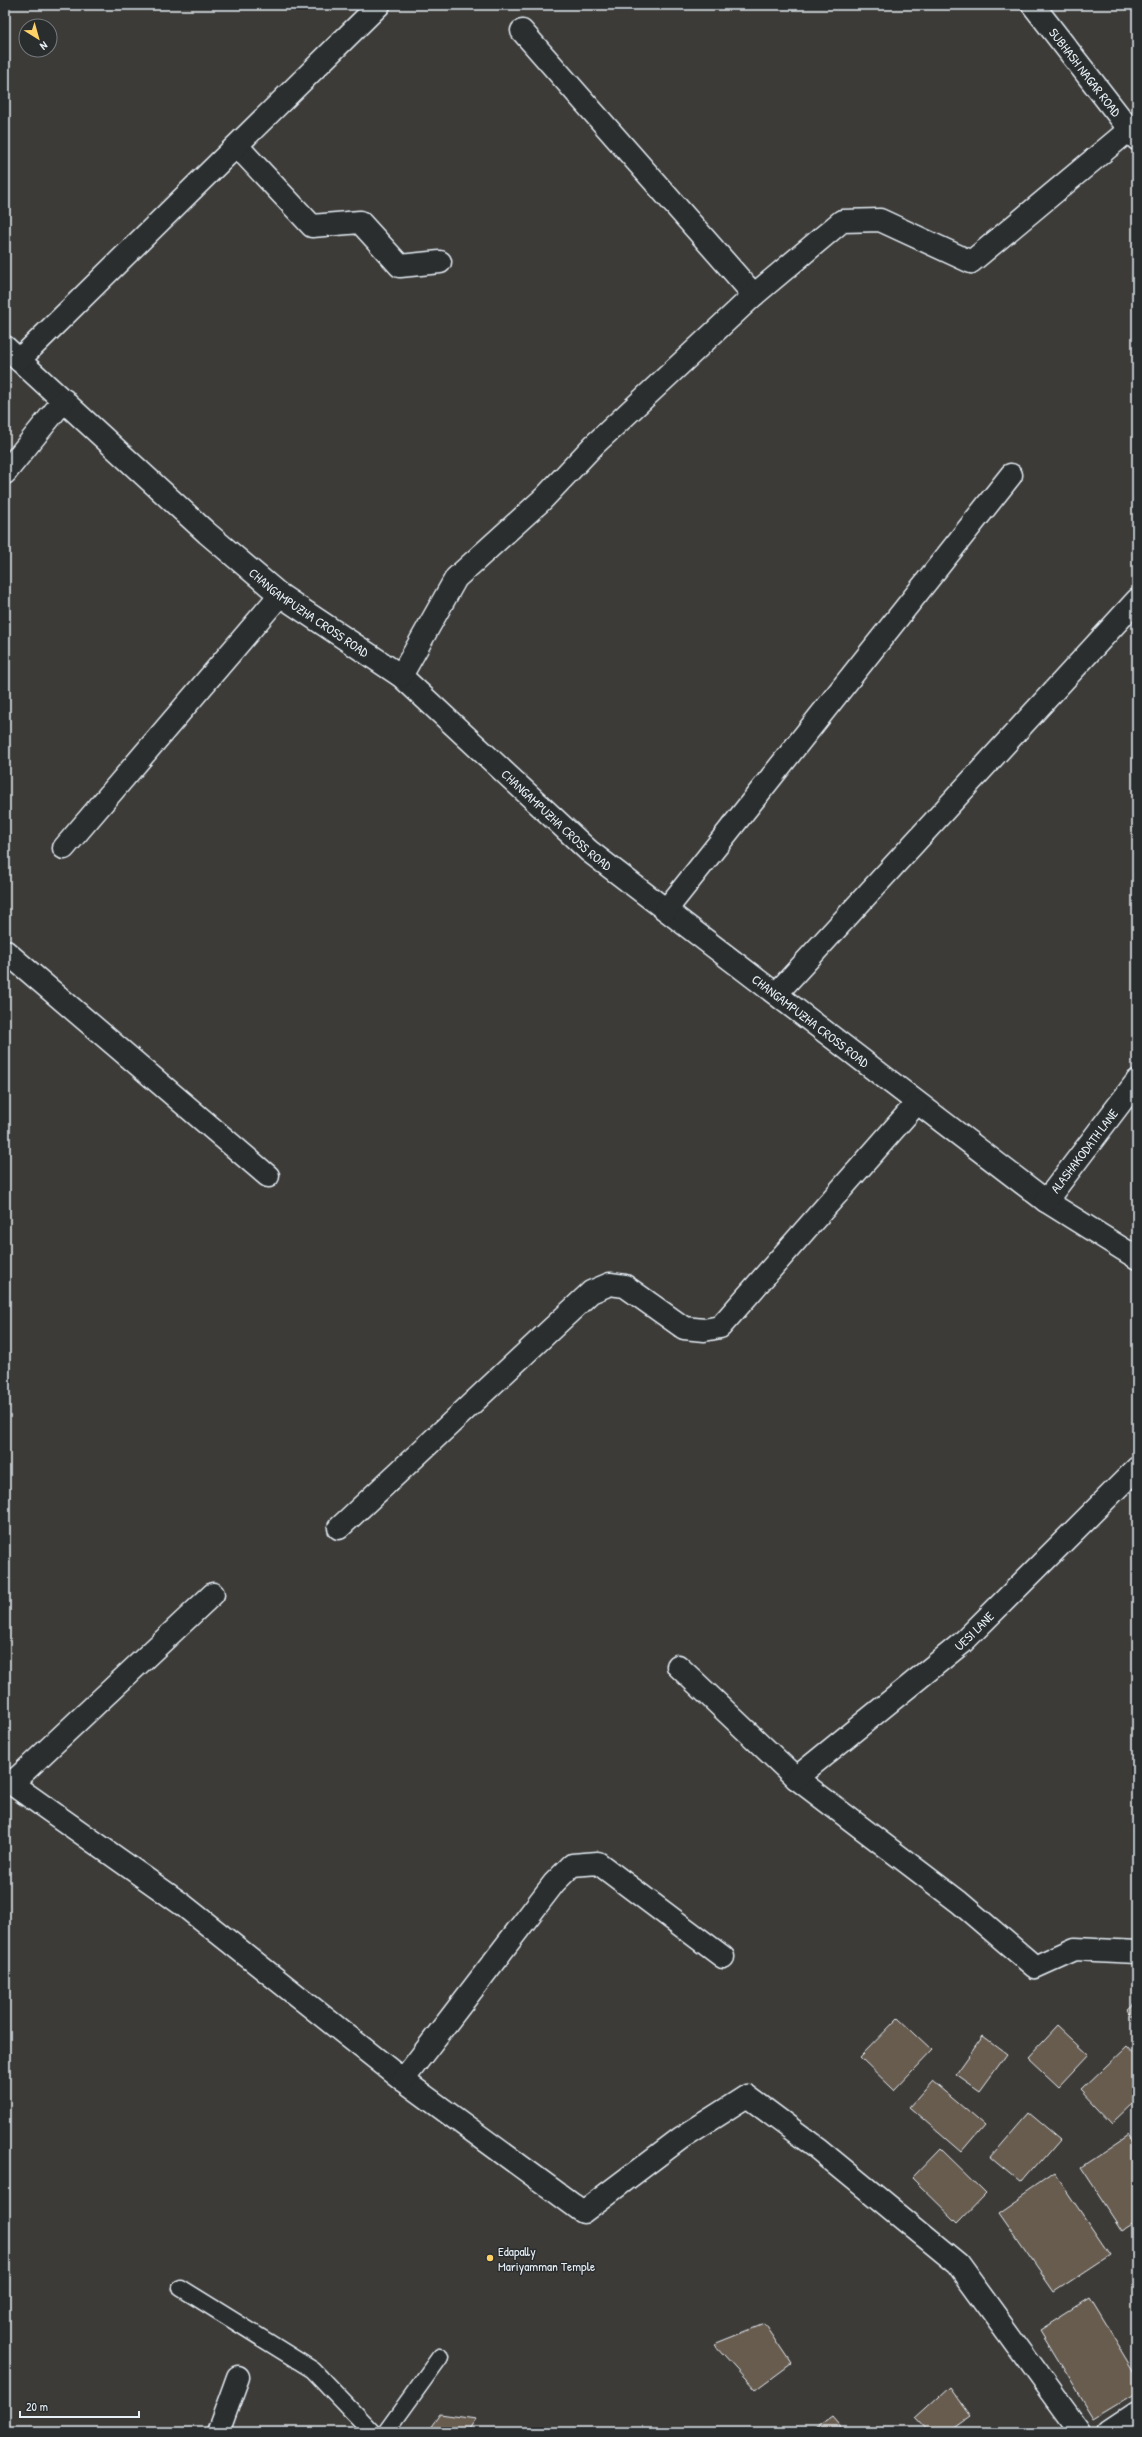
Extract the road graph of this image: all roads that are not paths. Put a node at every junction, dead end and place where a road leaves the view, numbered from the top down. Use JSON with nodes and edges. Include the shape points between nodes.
{"nodes":[{"id":1,"x":379,"y":5,"type":"edge"},
{"id":2,"x":1033,"y":5,"type":"edge"},
{"id":3,"x":522,"y":31,"type":"dead end"},
{"id":4,"x":1133,"y":134,"type":"edge"},
{"id":5,"x":238,"y":147,"type":"junction"},
{"id":6,"x":440,"y":262,"type":"dead end"},
{"id":7,"x":754,"y":295,"type":"junction"},
{"id":8,"x":12,"y":354,"type":"edge"},
{"id":9,"x":64,"y":400,"type":"junction"},
{"id":10,"x":5,"y":473,"type":"edge"},
{"id":11,"x":1011,"y":475,"type":"dead end"},
{"id":12,"x":280,"y":595,"type":"junction"},
{"id":13,"x":1137,"y":600,"type":"edge"},
{"id":14,"x":401,"y":676,"type":"junction"},
{"id":15,"x":64,"y":848,"type":"dead end"},
{"id":16,"x":666,"y":910,"type":"junction"},
{"id":17,"x":5,"y":951,"type":"edge"},
{"id":18,"x":777,"y":993,"type":"junction"},
{"id":19,"x":1137,"y":1081,"type":"edge"},
{"id":20,"x":916,"y":1104,"type":"junction"},
{"id":21,"x":268,"y":1176,"type":"dead end"},
{"id":22,"x":1046,"y":1201,"type":"junction"},
{"id":23,"x":1137,"y":1258,"type":"edge"},
{"id":24,"x":1137,"y":1468,"type":"edge"},
{"id":25,"x":339,"y":1528,"type":"dead end"},
{"id":26,"x":213,"y":1594,"type":"dead end"},
{"id":27,"x":678,"y":1666,"type":"dead end"},
{"id":28,"x":796,"y":1778,"type":"junction"},
{"id":29,"x":8,"y":1781,"type":"edge"},
{"id":30,"x":1137,"y":1952,"type":"edge"},
{"id":31,"x":724,"y":1957,"type":"dead end"},
{"id":32,"x":403,"y":2080,"type":"junction"},
{"id":33,"x":181,"y":2288,"type":"dead end"},
{"id":34,"x":440,"y":2357,"type":"dead end"},
{"id":35,"x":238,"y":2377,"type":"dead end"},
{"id":36,"x":1137,"y":2414,"type":"edge"},
{"id":37,"x":218,"y":2432,"type":"edge"},
{"id":38,"x":372,"y":2432,"type":"edge"},
{"id":39,"x":386,"y":2432,"type":"edge"},
{"id":40,"x":1080,"y":2432,"type":"edge"},
{"id":41,"x":1110,"y":2432,"type":"edge"}],
"edges":[{"from":1,"to":5,"type":"street"},
{"from":2,"to":4,"type":"street","name":"SUBHASH NAGAR ROAD"},
{"from":3,"to":7,"type":"street"},
{"from":4,"to":7,"type":"street","via":[[971,262],[880,220],[842,221]]},
{"from":5,"to":6,"type":"street","via":[[312,226],[360,222],[400,266]]},
{"from":5,"to":8,"type":"street"},
{"from":7,"to":14,"type":"street","via":[[594,445],[543,499],[456,578]]},
{"from":8,"to":9,"type":"street","name":"CHANGAMPUZHA CROSS ROAD"},
{"from":9,"to":10,"type":"street"},
{"from":9,"to":12,"type":"street","name":"CHANGAMPUZHA CROSS ROAD","via":[[207,533]]},
{"from":11,"to":16,"type":"street"},
{"from":12,"to":14,"type":"street","name":"CHANGAMPUZHA CROSS ROAD"},
{"from":12,"to":15,"type":"street"},
{"from":13,"to":18,"type":"street"},
{"from":14,"to":16,"type":"street","name":"CHANGAMPUZHA CROSS ROAD","via":[[589,851]]},
{"from":16,"to":18,"type":"street","name":"CHANGAMPUZHA CROSS ROAD"},
{"from":17,"to":21,"type":"street","via":[[201,1116]]},
{"from":18,"to":20,"type":"street","name":"CHANGAMPUZHA CROSS ROAD"},
{"from":19,"to":22,"type":"street","name":"ALASHAKODATH LANE"},
{"from":20,"to":22,"type":"street","name":"CHANGAMPUZHA CROSS ROAD"},
{"from":20,"to":25,"type":"street","via":[[720,1327],[704,1330],[684,1328],[626,1286],[610,1284],[590,1292]]},
{"from":22,"to":23,"type":"street","name":"CHANGAMPUZHA CROSS ROAD"},
{"from":24,"to":28,"type":"street","name":"UESI LANE","via":[[962,1643]]},
{"from":26,"to":29,"type":"street"},
{"from":27,"to":28,"type":"street"},
{"from":28,"to":30,"type":"street","via":[[959,1902],[1036,1967],[1075,1950]]},
{"from":29,"to":32,"type":"street","via":[[183,1905]]},
{"from":31,"to":32,"type":"street","via":[[598,1863],[572,1865],[554,1883]]},
{"from":32,"to":40,"type":"street","via":[[583,2212],[681,2138],[747,2096],[817,2148],[958,2264]]},
{"from":33,"to":38,"type":"lane","via":[[313,2370]]},
{"from":34,"to":39,"type":"lane"},
{"from":35,"to":37,"type":"street"},
{"from":36,"to":41,"type":"street"}]}
